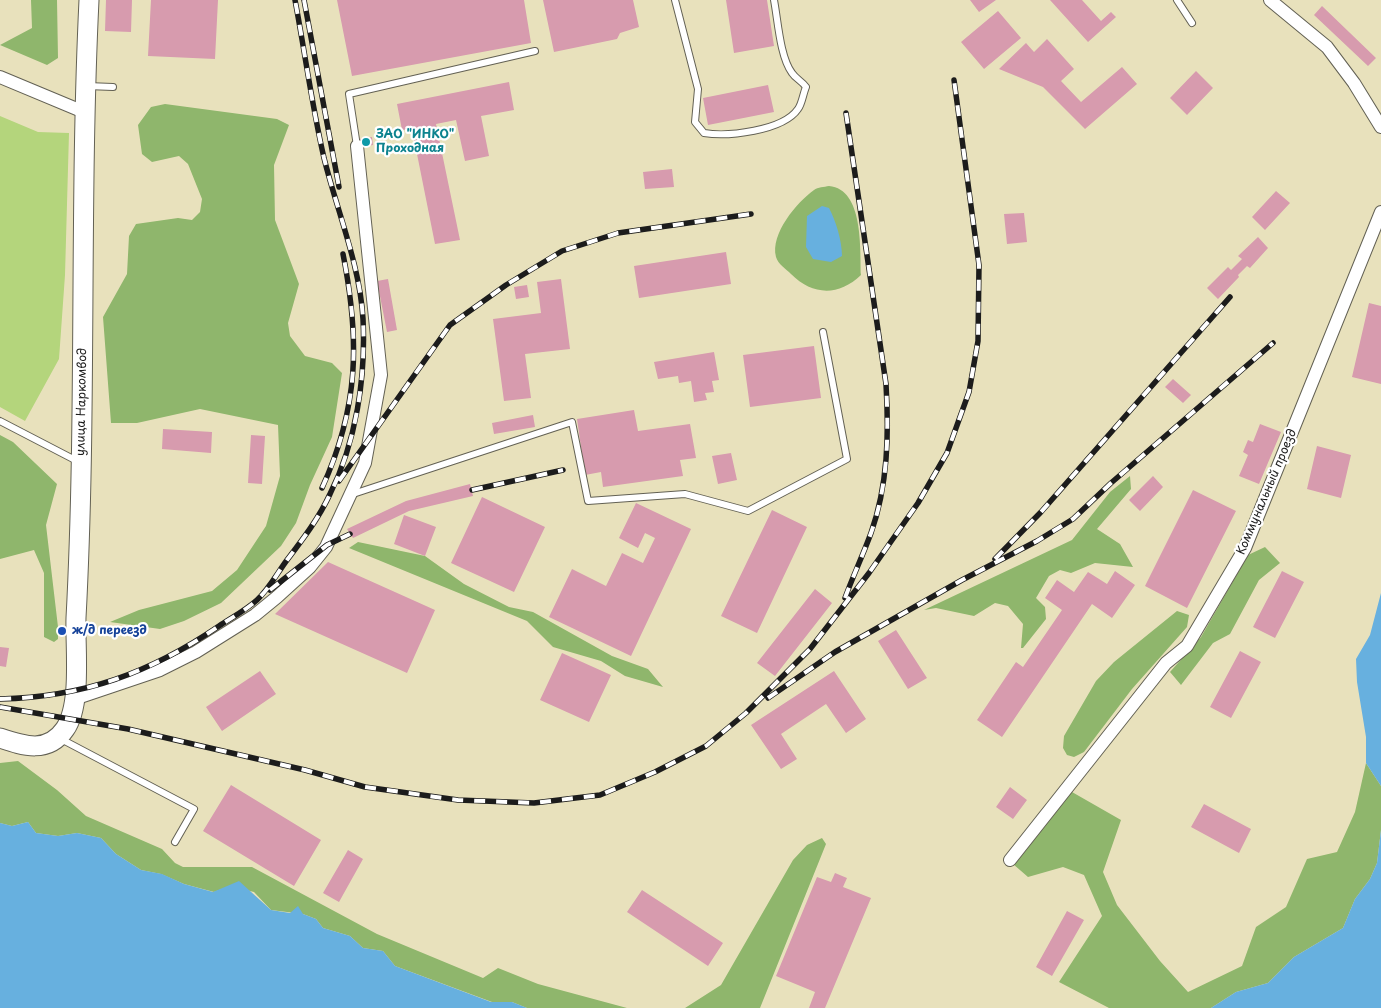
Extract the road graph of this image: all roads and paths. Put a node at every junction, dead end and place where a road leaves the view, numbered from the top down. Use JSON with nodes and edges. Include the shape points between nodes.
{"nodes":[{"id":1,"x":88,"y":0,"type":"edge"},
{"id":2,"x":675,"y":0,"type":"edge"},
{"id":3,"x":774,"y":0,"type":"edge"},
{"id":4,"x":1177,"y":0,"type":"edge"},
{"id":5,"x":1270,"y":0,"type":"edge"},
{"id":6,"x":1192,"y":23,"type":"dead end"},
{"id":7,"x":535,"y":51,"type":"dead end"},
{"id":8,"x":0,"y":77,"type":"edge"},
{"id":9,"x":85,"y":86,"type":"junction"},
{"id":10,"x":113,"y":87,"type":"dead end"},
{"id":11,"x":84,"y":112,"type":"junction"},
{"id":12,"x":1381,"y":127,"type":"edge"},
{"id":13,"x":357,"y":146,"type":"joint"},
{"id":14,"x":1381,"y":212,"type":"edge"},
{"id":15,"x":822,"y":332,"type":"dead end"},
{"id":16,"x":0,"y":421,"type":"edge"},
{"id":17,"x":84,"y":465,"type":"junction"},
{"id":18,"x":351,"y":494,"type":"junction"},
{"id":19,"x":74,"y":699,"type":"junction"},
{"id":20,"x":0,"y":738,"type":"edge"},
{"id":21,"x":58,"y":738,"type":"junction"},
{"id":22,"x":175,"y":842,"type":"dead end"},
{"id":23,"x":1010,"y":860,"type":"dead end"}],
"edges":[{"from":1,"to":9,"type":"street","name":"улица Наркомвод"},
{"from":2,"to":3,"type":"lane","via":[[698,89],[695,122],[704,133],[717,136],[757,131],[780,123],[798,110],[806,87],[793,75],[785,60]]},
{"from":4,"to":6,"type":"lane"},
{"from":5,"to":12,"type":"street","via":[[1327,47]]},
{"from":7,"to":13,"type":"lane","via":[[349,94]]},
{"from":8,"to":11,"type":"street"},
{"from":9,"to":10,"type":"lane"},
{"from":9,"to":11,"type":"street","name":"улица Наркомвод"},
{"from":11,"to":17,"type":"street","name":"улица Наркомвод"},
{"from":13,"to":18,"type":"street","via":[[381,375],[367,454]]},
{"from":14,"to":23,"type":"street","name":"Коммунальный проезд","via":[[1245,548],[1187,646],[1166,663]]},
{"from":15,"to":18,"type":"lane","via":[[847,459],[748,511],[685,494],[588,501],[572,422]]},
{"from":16,"to":17,"type":"lane"},
{"from":17,"to":19,"type":"street","name":"улица Наркомвод"},
{"from":18,"to":19,"type":"street","via":[[326,547],[310,567],[255,615],[160,670]]},
{"from":19,"to":21,"type":"street","name":"улица Наркомвод","via":[[70,718]]},
{"from":20,"to":21,"type":"street","via":[[37,747],[46,746]]},
{"from":21,"to":22,"type":"lane","via":[[194,809]]}]}
